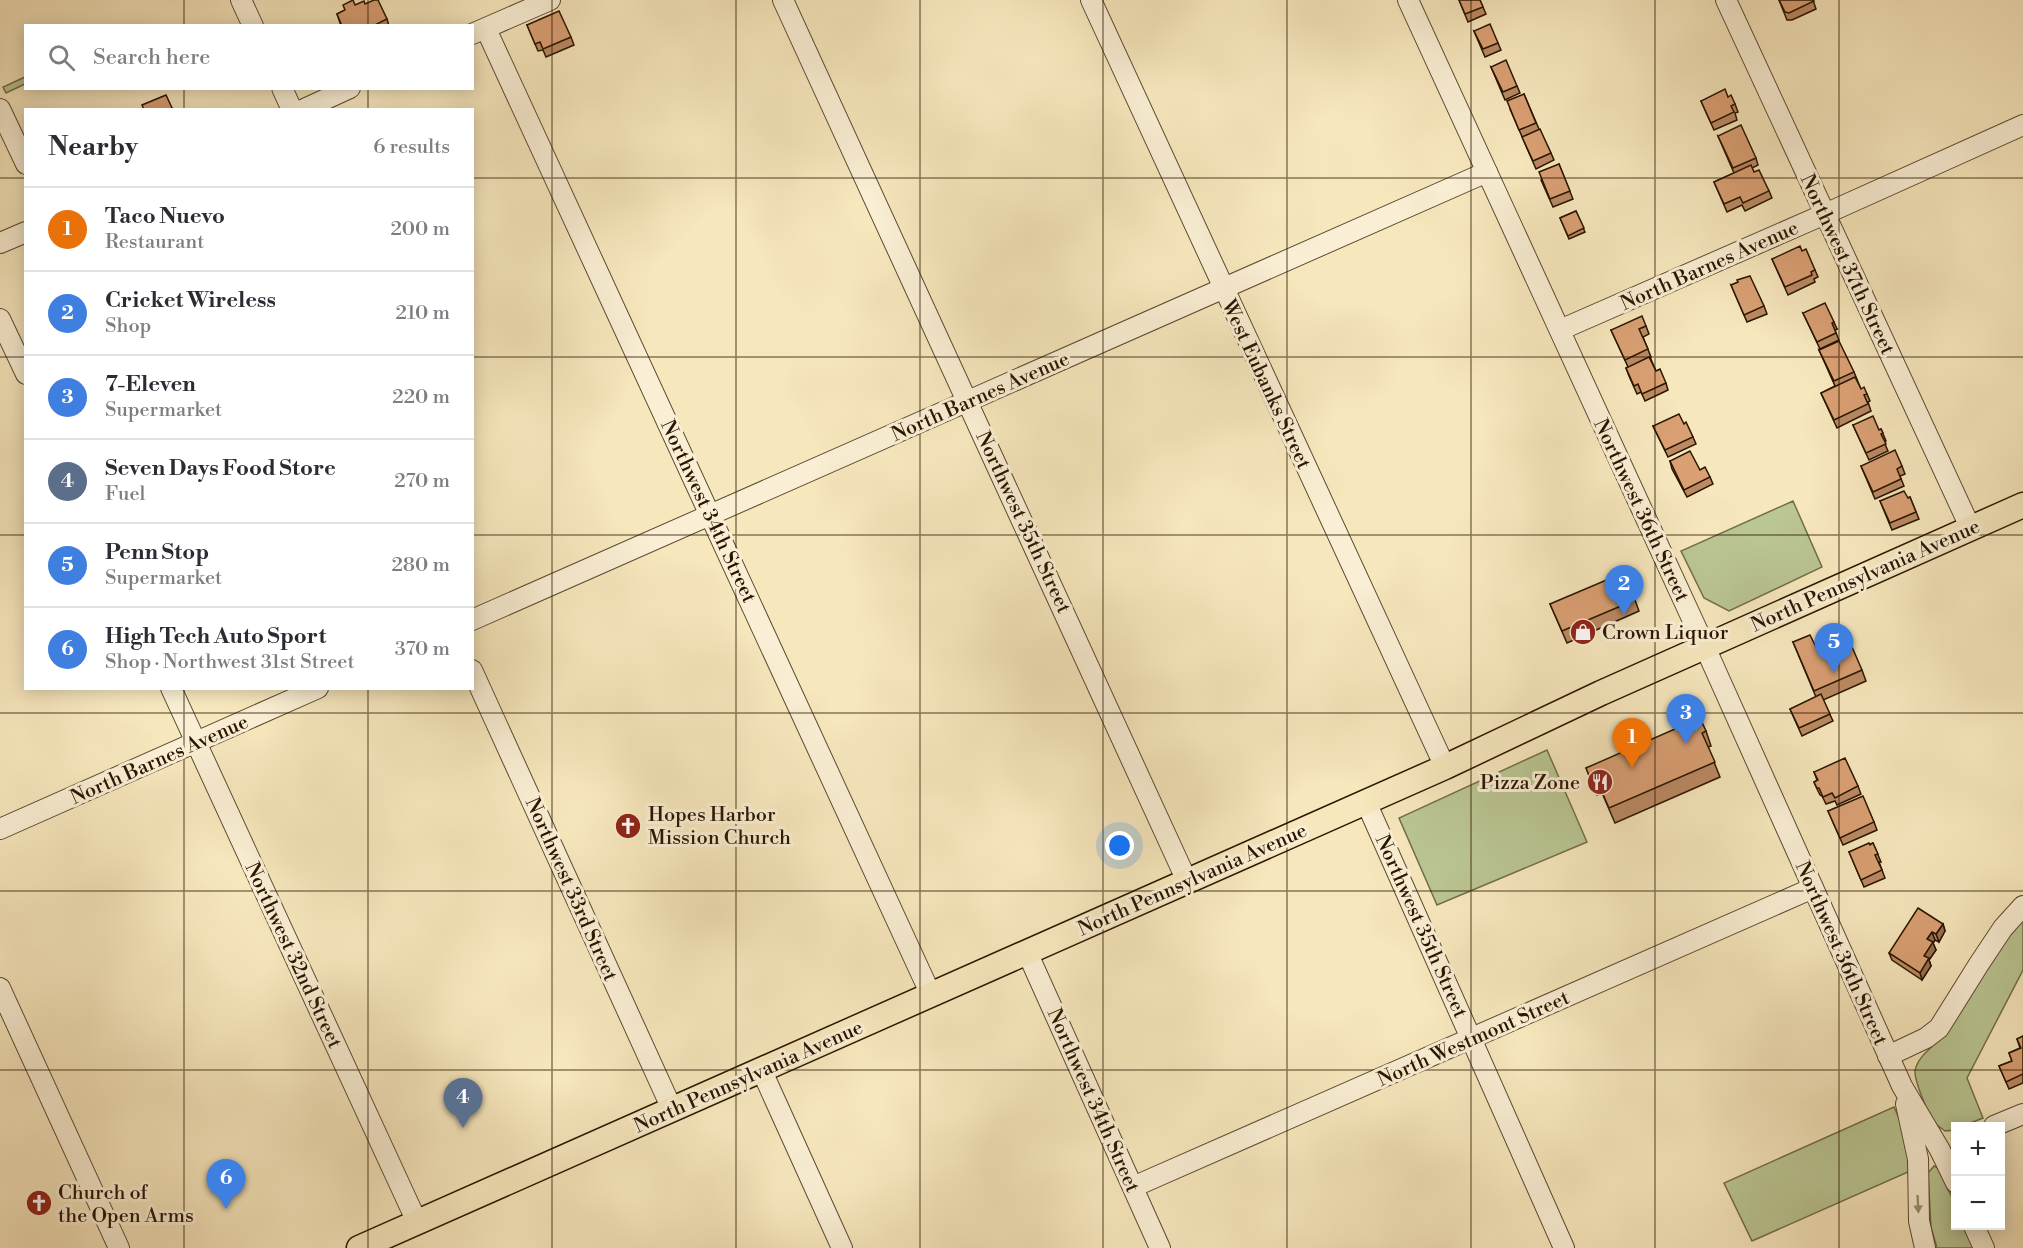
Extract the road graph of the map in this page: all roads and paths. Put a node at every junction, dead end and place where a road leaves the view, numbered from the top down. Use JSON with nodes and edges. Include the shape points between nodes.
{"nodes":[{"id":1,"x":241,"y":0,"type":"edge"},
{"id":2,"x":783,"y":0,"type":"edge"},
{"id":3,"x":1091,"y":0,"type":"edge"},
{"id":4,"x":1408,"y":0,"type":"edge"},
{"id":5,"x":1726,"y":0,"type":"edge"},
{"id":6,"x":539,"y":2,"type":"edge"},
{"id":7,"x":252,"y":24,"type":"edge"},
{"id":8,"x":479,"y":32,"type":"edge"},
{"id":9,"x":283,"y":90,"type":"edge"},
{"id":10,"x":346,"y":90,"type":"edge"},
{"id":11,"x":291,"y":108,"type":"edge"},
{"id":12,"x":307,"y":108,"type":"edge"},
{"id":13,"x":0,"y":109,"type":"edge"},
{"id":14,"x":2023,"y":125,"type":"edge"},
{"id":15,"x":24,"y":160,"type":"edge"},
{"id":16,"x":1487,"y":172,"type":"junction"},
{"id":17,"x":1825,"y":214,"type":"junction"},
{"id":18,"x":24,"y":233,"type":"edge"},
{"id":19,"x":0,"y":243,"type":"edge"},
{"id":20,"x":1223,"y":289,"type":"junction"},
{"id":21,"x":0,"y":319,"type":"edge"},
{"id":22,"x":1560,"y":330,"type":"junction"},
{"id":23,"x":24,"y":370,"type":"edge"},
{"id":24,"x":968,"y":401,"type":"junction"},
{"id":25,"x":2023,"y":505,"type":"edge"},
{"id":26,"x":711,"y":515,"type":"junction"},
{"id":27,"x":1970,"y":527,"type":"junction"},
{"id":28,"x":474,"y":619,"type":"edge"},
{"id":29,"x":1706,"y":648,"type":"junction"},
{"id":30,"x":474,"y":674,"type":"edge"},
{"id":31,"x":172,"y":690,"type":"edge"},
{"id":32,"x":314,"y":690,"type":"edge"},
{"id":33,"x":196,"y":743,"type":"junction"},
{"id":34,"x":1444,"y":767,"type":"junction"},
{"id":35,"x":1366,"y":802,"type":"junction"},
{"id":36,"x":0,"y":829,"type":"edge"},
{"id":37,"x":1187,"y":881,"type":"junction"},
{"id":38,"x":1813,"y":888,"type":"junction"},
{"id":39,"x":2023,"y":906,"type":"edge"},
{"id":40,"x":1027,"y":952,"type":"junction"},
{"id":41,"x":0,"y":988,"type":"edge"},
{"id":42,"x":931,"y":995,"type":"junction"},
{"id":43,"x":1471,"y":1039,"type":"junction"},
{"id":44,"x":1888,"y":1056,"type":"junction"},
{"id":45,"x":761,"y":1069,"type":"junction"},
{"id":46,"x":1902,"y":1086,"type":"junction"},
{"id":47,"x":672,"y":1109,"type":"junction"},
{"id":48,"x":2023,"y":1114,"type":"edge"},
{"id":49,"x":2004,"y":1122,"type":"edge"},
{"id":50,"x":1948,"y":1147,"type":"edge"},
{"id":51,"x":1918,"y":1160,"type":"junction"},
{"id":52,"x":1954,"y":1176,"type":"edge"},
{"id":53,"x":1133,"y":1187,"type":"junction"},
{"id":54,"x":417,"y":1222,"type":"junction"},
{"id":55,"x":1976,"y":1230,"type":"edge"},
{"id":56,"x":372,"y":1245,"type":"edge"},
{"id":57,"x":119,"y":1248,"type":"edge"},
{"id":58,"x":842,"y":1248,"type":"edge"},
{"id":59,"x":1160,"y":1248,"type":"edge"},
{"id":60,"x":1564,"y":1248,"type":"edge"},
{"id":61,"x":1925,"y":1248,"type":"edge"},
{"id":62,"x":1984,"y":1248,"type":"edge"}],
"edges":[{"from":1,"to":7,"type":"street"},
{"from":2,"to":24,"type":"street","name":"Northwest 35th Street"},
{"from":3,"to":20,"type":"street","name":"West Eubanks Street"},
{"from":4,"to":16,"type":"street","name":"Northwest 36th Street"},
{"from":5,"to":17,"type":"street","name":"Northwest 37th Street"},
{"from":6,"to":8,"type":"street"},
{"from":8,"to":26,"type":"street","name":"Northwest 34th Street"},
{"from":9,"to":11,"type":"street"},
{"from":10,"to":12,"type":"street"},
{"from":13,"to":15,"type":"street"},
{"from":14,"to":17,"type":"street","name":"North Barnes Avenue"},
{"from":16,"to":20,"type":"street","name":"North Barnes Avenue"},
{"from":16,"to":22,"type":"street","name":"Northwest 36th Street"},
{"from":17,"to":22,"type":"street","name":"North Barnes Avenue"},
{"from":17,"to":27,"type":"street","name":"Northwest 37th Street"},
{"from":18,"to":19,"type":"street"},
{"from":20,"to":24,"type":"street","name":"North Barnes Avenue"},
{"from":20,"to":34,"type":"street","name":"West Eubanks Street"},
{"from":21,"to":23,"type":"street"},
{"from":22,"to":29,"type":"street","name":"Northwest 36th Street"},
{"from":24,"to":26,"type":"street","name":"North Barnes Avenue"},
{"from":24,"to":37,"type":"street","name":"Northwest 35th Street"},
{"from":25,"to":27,"type":"main road","name":"North Pennsylvania Avenue"},
{"from":26,"to":28,"type":"street","name":"North Barnes Avenue"},
{"from":26,"to":42,"type":"street","name":"Northwest 34th Street"},
{"from":27,"to":29,"type":"main road","name":"North Pennsylvania Avenue"},
{"from":29,"to":34,"type":"main road","name":"North Pennsylvania Avenue"},
{"from":29,"to":38,"type":"street","name":"Northwest 36th Street"},
{"from":30,"to":47,"type":"street","name":"Northwest 33rd Street"},
{"from":31,"to":33,"type":"street","name":"Northwest 32nd Street"},
{"from":32,"to":33,"type":"street","name":"North Barnes Avenue"},
{"from":33,"to":36,"type":"street","name":"North Barnes Avenue"},
{"from":33,"to":54,"type":"street","name":"Northwest 32nd Street"},
{"from":34,"to":35,"type":"main road","name":"North Pennsylvania Avenue"},
{"from":35,"to":37,"type":"main road","name":"North Pennsylvania Avenue"},
{"from":35,"to":43,"type":"street","name":"Northwest 35th Street"},
{"from":37,"to":40,"type":"main road","name":"North Pennsylvania Avenue"},
{"from":38,"to":43,"type":"street","name":"North Westmont Street"},
{"from":38,"to":44,"type":"street","name":"Northwest 36th Street"},
{"from":39,"to":44,"type":"street","via":[[2003,928],[1940,1028]]},
{"from":40,"to":42,"type":"main road","name":"North Pennsylvania Avenue"},
{"from":40,"to":53,"type":"street","name":"Northwest 34th Street"},
{"from":41,"to":57,"type":"street"},
{"from":42,"to":45,"type":"main road","name":"North Pennsylvania Avenue"},
{"from":43,"to":53,"type":"street","name":"North Westmont Street"},
{"from":43,"to":60,"type":"street","name":"Northwest 35th Street"},
{"from":44,"to":46,"type":"street","name":"Northwest 36th Street"},
{"from":45,"to":47,"type":"main road","name":"North Pennsylvania Avenue"},
{"from":45,"to":58,"type":"street"},
{"from":46,"to":50,"type":"street","name":"Northwest 36th Street"},
{"from":46,"to":51,"type":"street","name":"Northwest 36th Street"},
{"from":47,"to":54,"type":"main road","name":"North Pennsylvania Avenue"},
{"from":48,"to":49,"type":"street"},
{"from":50,"to":51,"type":"street"},
{"from":50,"to":52,"type":"street","name":"Northwest 36th Street"},
{"from":51,"to":61,"type":"street","name":"Northwest 36th Street","one_way":true,"via":[[1919,1221]]},
{"from":53,"to":59,"type":"street","name":"Northwest 34th Street"},
{"from":54,"to":56,"type":"main road","name":"North Pennsylvania Avenue"},
{"from":55,"to":62,"type":"street"}]}
